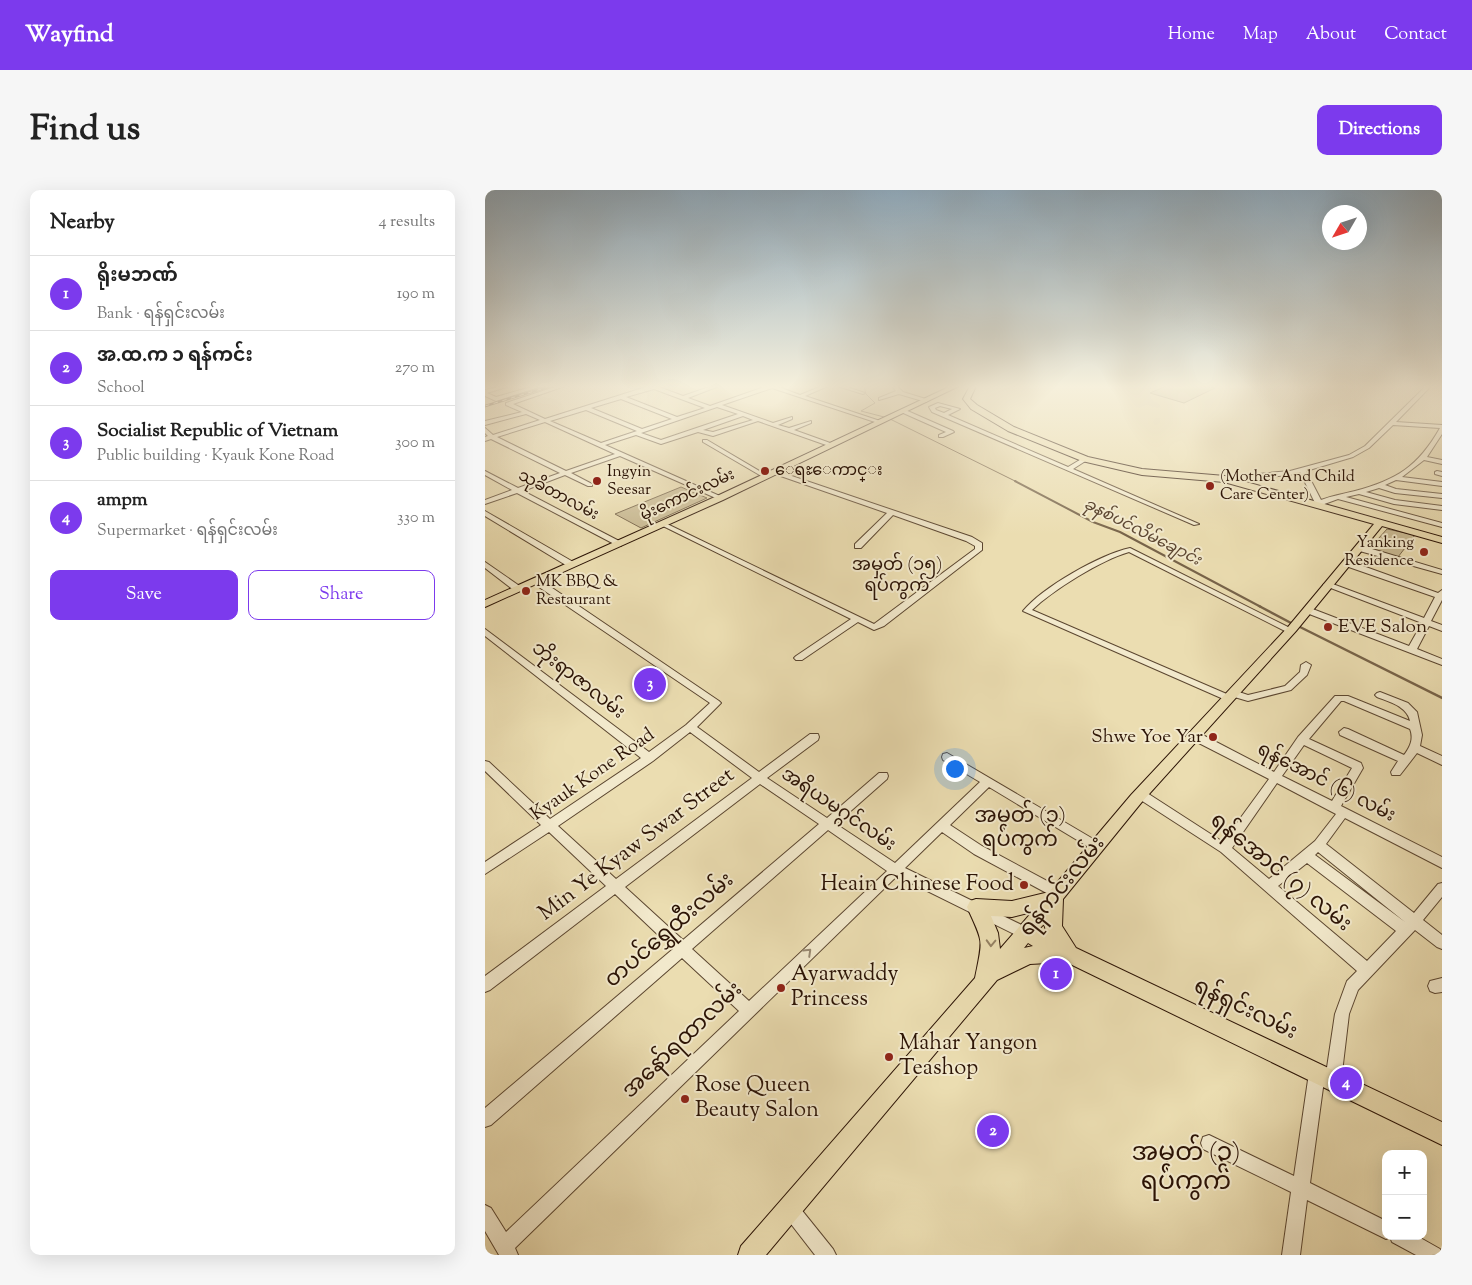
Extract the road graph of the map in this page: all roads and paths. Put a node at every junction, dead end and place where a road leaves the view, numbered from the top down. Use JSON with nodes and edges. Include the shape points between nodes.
{"nodes":[{"id":1,"x":580,"y":436,"type":"edge"},
{"id":2,"x":628,"y":436,"type":"edge"},
{"id":3,"x":646,"y":436,"type":"edge"},
{"id":4,"x":681,"y":436,"type":"edge"},
{"id":5,"x":806,"y":436,"type":"edge"},
{"id":6,"x":850,"y":436,"type":"edge"},
{"id":7,"x":990,"y":436,"type":"edge"},
{"id":8,"x":1030,"y":436,"type":"edge"},
{"id":9,"x":1378,"y":436,"type":"edge"},
{"id":10,"x":488,"y":438,"type":"edge"},
{"id":11,"x":674,"y":438,"type":"junction"},
{"id":12,"x":705,"y":441,"type":"dead end"},
{"id":13,"x":1439,"y":441,"type":"edge"},
{"id":14,"x":689,"y":442,"type":"dead end"},
{"id":15,"x":600,"y":445,"type":"junction"},
{"id":16,"x":831,"y":445,"type":"junction"},
{"id":17,"x":619,"y":454,"type":"junction"},
{"id":18,"x":1085,"y":458,"type":"junction"},
{"id":19,"x":1425,"y":458,"type":"junction"},
{"id":20,"x":1442,"y":462,"type":"edge"},
{"id":21,"x":1068,"y":470,"type":"junction"},
{"id":22,"x":1303,"y":471,"type":"junction"},
{"id":23,"x":774,"y":472,"type":"junction"},
{"id":24,"x":485,"y":473,"type":"edge"},
{"id":25,"x":566,"y":474,"type":"junction"},
{"id":26,"x":765,"y":476,"type":"junction"},
{"id":27,"x":1254,"y":477,"type":"junction"},
{"id":28,"x":1394,"y":478,"type":"junction"},
{"id":29,"x":1225,"y":479,"type":"junction"},
{"id":30,"x":1442,"y":484,"type":"edge"},
{"id":31,"x":590,"y":485,"type":"dead end"},
{"id":32,"x":1378,"y":485,"type":"junction"},
{"id":33,"x":1258,"y":489,"type":"junction"},
{"id":34,"x":518,"y":490,"type":"junction"},
{"id":35,"x":1390,"y":490,"type":"junction"},
{"id":36,"x":1360,"y":492,"type":"junction"},
{"id":37,"x":1442,"y":496,"type":"edge"},
{"id":38,"x":1338,"y":497,"type":"junction"},
{"id":39,"x":1376,"y":497,"type":"junction"},
{"id":40,"x":720,"y":498,"type":"junction"},
{"id":41,"x":485,"y":502,"type":"edge"},
{"id":42,"x":1318,"y":504,"type":"junction"},
{"id":43,"x":1414,"y":505,"type":"junction"},
{"id":44,"x":1442,"y":508,"type":"edge"},
{"id":45,"x":892,"y":512,"type":"junction"},
{"id":46,"x":485,"y":513,"type":"edge"},
{"id":47,"x":1421,"y":519,"type":"junction"},
{"id":48,"x":1380,"y":523,"type":"junction"},
{"id":49,"x":663,"y":524,"type":"junction"},
{"id":50,"x":1196,"y":524,"type":"dead end"},
{"id":51,"x":1442,"y":525,"type":"edge"},
{"id":52,"x":1442,"y":540,"type":"edge"},
{"id":53,"x":618,"y":544,"type":"junction"},
{"id":54,"x":858,"y":546,"type":"dead end"},
{"id":55,"x":1359,"y":548,"type":"junction"},
{"id":56,"x":1346,"y":563,"type":"junction"},
{"id":57,"x":485,"y":564,"type":"edge"},
{"id":58,"x":572,"y":565,"type":"junction"},
{"id":59,"x":1442,"y":572,"type":"edge"},
{"id":60,"x":536,"y":581,"type":"junction"},
{"id":61,"x":1327,"y":585,"type":"junction"},
{"id":62,"x":518,"y":589,"type":"junction"},
{"id":63,"x":1441,"y":595,"type":"edge"},
{"id":64,"x":485,"y":604,"type":"edge"},
{"id":65,"x":1307,"y":610,"type":"junction"},
{"id":66,"x":856,"y":620,"type":"junction"},
{"id":67,"x":1426,"y":622,"type":"junction"},
{"id":68,"x":1293,"y":627,"type":"junction"},
{"id":69,"x":1442,"y":628,"type":"edge"},
{"id":70,"x":485,"y":632,"type":"edge"},
{"id":71,"x":1412,"y":650,"type":"junction"},
{"id":72,"x":799,"y":658,"type":"dead end"},
{"id":73,"x":1442,"y":662,"type":"edge"},
{"id":74,"x":1306,"y":665,"type":"dead end"},
{"id":75,"x":1381,"y":695,"type":"dead end"},
{"id":76,"x":1230,"y":696,"type":"junction"},
{"id":77,"x":690,"y":727,"type":"junction"},
{"id":78,"x":1414,"y":727,"type":"junction"},
{"id":79,"x":1344,"y":732,"type":"dead end"},
{"id":80,"x":1193,"y":735,"type":"junction"},
{"id":81,"x":814,"y":737,"type":"dead end"},
{"id":82,"x":1302,"y":740,"type":"junction"},
{"id":83,"x":1415,"y":748,"type":"junction"},
{"id":84,"x":947,"y":757,"type":"dead end"},
{"id":85,"x":649,"y":758,"type":"junction"},
{"id":86,"x":1405,"y":760,"type":"junction"},
{"id":87,"x":1442,"y":761,"type":"edge"},
{"id":88,"x":485,"y":765,"type":"edge"},
{"id":89,"x":1396,"y":772,"type":"dead end"},
{"id":90,"x":883,"y":776,"type":"dead end"},
{"id":91,"x":759,"y":778,"type":"junction"},
{"id":92,"x":1275,"y":778,"type":"junction"},
{"id":93,"x":988,"y":781,"type":"junction"},
{"id":94,"x":1140,"y":794,"type":"junction"},
{"id":95,"x":1339,"y":810,"type":"junction"},
{"id":96,"x":826,"y":824,"type":"junction"},
{"id":97,"x":941,"y":824,"type":"junction"},
{"id":98,"x":551,"y":825,"type":"junction"},
{"id":99,"x":1096,"y":846,"type":"junction"},
{"id":100,"x":1319,"y":846,"type":"junction"},
{"id":101,"x":1225,"y":849,"type":"junction"},
{"id":102,"x":1307,"y":856,"type":"junction"},
{"id":103,"x":1442,"y":863,"type":"edge"},
{"id":104,"x":487,"y":864,"type":"edge"},
{"id":105,"x":894,"y":869,"type":"junction"},
{"id":106,"x":616,"y":886,"type":"junction"},
{"id":107,"x":1268,"y":887,"type":"junction"},
{"id":108,"x":1442,"y":888,"type":"edge"},
{"id":109,"x":1056,"y":896,"type":"junction"},
{"id":110,"x":976,"y":907,"type":"junction"},
{"id":111,"x":1410,"y":926,"type":"junction"},
{"id":112,"x":1025,"y":933,"type":"junction"},
{"id":113,"x":1442,"y":943,"type":"edge"},
{"id":114,"x":683,"y":949,"type":"junction"},
{"id":115,"x":1075,"y":956,"type":"junction"},
{"id":116,"x":1368,"y":971,"type":"junction"},
{"id":117,"x":982,"y":982,"type":"junction"},
{"id":118,"x":485,"y":985,"type":"edge"},
{"id":119,"x":748,"y":1010,"type":"junction"},
{"id":120,"x":1325,"y":1077,"type":"junction"},
{"id":121,"x":485,"y":1119,"type":"edge"},
{"id":122,"x":1442,"y":1134,"type":"edge"},
{"id":123,"x":1209,"y":1143,"type":"dead end"},
{"id":124,"x":1301,"y":1187,"type":"junction"},
{"id":125,"x":789,"y":1209,"type":"junction"},
{"id":126,"x":485,"y":1214,"type":"edge"},
{"id":127,"x":1382,"y":1228,"type":"edge"},
{"id":128,"x":1406,"y":1240,"type":"edge"},
{"id":129,"x":506,"y":1251,"type":"edge"},
{"id":130,"x":750,"y":1255,"type":"edge"},
{"id":131,"x":827,"y":1255,"type":"edge"},
{"id":132,"x":1291,"y":1255,"type":"edge"},
{"id":133,"x":1434,"y":1255,"type":"edge"}],
"edges":[{"from":1,"to":15,"type":"street"},
{"from":2,"to":15,"type":"street"},
{"from":3,"to":11,"type":"street","via":[[659,442]]},
{"from":4,"to":11,"type":"street"},
{"from":5,"to":16,"type":"street"},
{"from":6,"to":16,"type":"main road","name":"မိုးကောင်းလမ်း"},
{"from":7,"to":21,"type":"street"},
{"from":8,"to":18,"type":"main road"},
{"from":9,"to":22,"type":"street","via":[[1351,456]]},
{"from":10,"to":25,"type":"street"},
{"from":11,"to":14,"type":"street"},
{"from":12,"to":26,"type":"street"},
{"from":13,"to":19,"type":"street"},
{"from":15,"to":17,"type":"street"},
{"from":16,"to":23,"type":"main road","name":"မိုးကောင်းလမ်း"},
{"from":17,"to":25,"type":"street"},
{"from":17,"to":40,"type":"street"},
{"from":18,"to":21,"type":"street"},
{"from":18,"to":29,"type":"main road","via":[[1136,471]]},
{"from":19,"to":20,"type":"street"},
{"from":19,"to":28,"type":"street","via":[[1412,470]]},
{"from":21,"to":50,"type":"street"},
{"from":22,"to":27,"type":"street"},
{"from":22,"to":42,"type":"street"},
{"from":23,"to":26,"type":"main road","name":"မိုးကောင်းလမ်း"},
{"from":23,"to":45,"type":"street"},
{"from":24,"to":34,"type":"street","name":"သုခိတာလမ်း"},
{"from":25,"to":31,"type":"street"},
{"from":25,"to":34,"type":"street"},
{"from":26,"to":40,"type":"main road","name":"မိုးကောင်းလမ်း"},
{"from":27,"to":29,"type":"street"},
{"from":27,"to":33,"type":"main road"},
{"from":28,"to":30,"type":"street"},
{"from":28,"to":32,"type":"street"},
{"from":29,"to":33,"type":"main road"},
{"from":32,"to":35,"type":"street"},
{"from":32,"to":36,"type":"street"},
{"from":33,"to":42,"type":"main road"},
{"from":34,"to":41,"type":"street"},
{"from":34,"to":53,"type":"street","name":"သုခိတာလမ်း"},
{"from":35,"to":37,"type":"street"},
{"from":35,"to":39,"type":"street"},
{"from":36,"to":38,"type":"street"},
{"from":36,"to":39,"type":"street"},
{"from":38,"to":42,"type":"street"},
{"from":38,"to":47,"type":"street"},
{"from":39,"to":43,"type":"street"},
{"from":40,"to":49,"type":"main road","name":"မိုးကောင်းလမ်း"},
{"from":42,"to":48,"type":"main road"},
{"from":43,"to":44,"type":"street"},
{"from":43,"to":47,"type":"street"},
{"from":45,"to":54,"type":"street"},
{"from":45,"to":66,"type":"street","via":[[969,539],[979,545],[978,550],[881,624],[874,627]]},
{"from":46,"to":58,"type":"street"},
{"from":47,"to":51,"type":"street"},
{"from":48,"to":52,"type":"main road"},
{"from":48,"to":55,"type":"main road","name":"ရန်ကင်းလမ်း"},
{"from":49,"to":53,"type":"main road","name":"မိုးကောင်းလမ်း"},
{"from":49,"to":66,"type":"street"},
{"from":53,"to":58,"type":"main road","name":"မိုးကောင်းလမ်း"},
{"from":55,"to":56,"type":"main road","name":"ရန်ကင်းလမ်း"},
{"from":55,"to":59,"type":"street"},
{"from":56,"to":61,"type":"main road","name":"ရန်ကင်းလမ်း"},
{"from":56,"to":63,"type":"street"},
{"from":57,"to":62,"type":"street"},
{"from":58,"to":60,"type":"main road","name":"မိုးကောင်းလမ်း"},
{"from":60,"to":62,"type":"main road","name":"မိုးကောင်းလမ်း"},
{"from":60,"to":77,"type":"street","name":"Kyauk Kone Road","via":[[715,703]]},
{"from":61,"to":65,"type":"main road","name":"ရန်ကင်းလမ်း"},
{"from":61,"to":67,"type":"street"},
{"from":62,"to":64,"type":"main road","name":"မိုးကောင်းလမ်း"},
{"from":63,"to":67,"type":"street"},
{"from":65,"to":68,"type":"main road","name":"ရန်ကင်းလမ်း"},
{"from":65,"to":71,"type":"street"},
{"from":66,"to":72,"type":"street"},
{"from":67,"to":69,"type":"street"},
{"from":67,"to":71,"type":"street"},
{"from":68,"to":76,"type":"main road","name":"ရန်ကင်းလမ်း"},
{"from":68,"to":76,"type":"street","via":[[1130,550],[1108,558],[1049,592],[1027,611]]},
{"from":70,"to":85,"type":"street","name":"ဘိုးရာဇာလမ်း"},
{"from":71,"to":73,"type":"street"},
{"from":74,"to":76,"type":"street","via":[[1304,673],[1288,688],[1248,698]]},
{"from":75,"to":78,"type":"street","via":[[1413,712]]},
{"from":76,"to":80,"type":"main road","name":"ရန်ကင်းလမ်း"},
{"from":77,"to":85,"type":"street","name":"Kyauk Kone Road"},
{"from":77,"to":91,"type":"street","name":"အရိယမဂ္ဂင်လမ်း"},
{"from":78,"to":82,"type":"street","via":[[1345,698],[1337,698]]},
{"from":78,"to":83,"type":"street","via":[[1417,734]]},
{"from":79,"to":86,"type":"street"},
{"from":80,"to":92,"type":"street","name":"ရန်အောင် (၆) လမ်း"},
{"from":80,"to":94,"type":"main road","name":"ရန်ကင်းလမ်း"},
{"from":81,"to":91,"type":"street","name":"Min Ye Kyaw Swar Street"},
{"from":82,"to":92,"type":"street"},
{"from":82,"to":95,"type":"street","via":[[1357,766]]},
{"from":83,"to":86,"type":"street"},
{"from":83,"to":87,"type":"street"},
{"from":84,"to":93,"type":"street"},
{"from":85,"to":98,"type":"street","name":"Kyauk Kone Road"},
{"from":86,"to":89,"type":"street"},
{"from":88,"to":98,"type":"street"},
{"from":90,"to":96,"type":"street","name":"တပင်ရွှေထီးလမ်း"},
{"from":91,"to":96,"type":"street","name":"အရိယမဂ္ဂင်လမ်း"},
{"from":91,"to":106,"type":"street","name":"Min Ye Kyaw Swar Street"},
{"from":92,"to":95,"type":"street","name":"ရန်အောင် (၆) လမ်း"},
{"from":92,"to":101,"type":"street"},
{"from":93,"to":97,"type":"street","name":"အနော်ရထာလမ်း"},
{"from":93,"to":99,"type":"street"},
{"from":94,"to":99,"type":"main road","name":"ရန်ကင်းလမ်း"},
{"from":94,"to":101,"type":"street","name":"ရန်အောင် (၇) လမ်း"},
{"from":95,"to":100,"type":"street","via":[[1329,836]]},
{"from":95,"to":103,"type":"street","name":"ရန်အောင် (၆) လမ်း"},
{"from":96,"to":105,"type":"street","name":"အရိယမဂ္ဂင်လမ်း"},
{"from":96,"to":114,"type":"street","name":"တပင်ရွှေထီးလမ်း"},
{"from":97,"to":105,"type":"street","name":"အနော်ရထာလမ်း"},
{"from":97,"to":109,"type":"street"},
{"from":98,"to":104,"type":"street","name":"Kyauk Kone Road"},
{"from":98,"to":106,"type":"street"},
{"from":99,"to":109,"type":"main road","name":"ရန်ကင်းလမ်း"},
{"from":100,"to":102,"type":"street"},
{"from":100,"to":111,"type":"street"},
{"from":101,"to":107,"type":"street","name":"ရန်အောင် (၇) လမ်း"},
{"from":102,"to":107,"type":"street"},
{"from":102,"to":111,"type":"street"},
{"from":105,"to":110,"type":"street","name":"အရိယမဂ္ဂင်လမ်း"},
{"from":119,"to":105,"type":"street","name":"အနော်ရထာလမ်း","one_way":true},
{"from":106,"to":114,"type":"street"},
{"from":106,"to":118,"type":"street","name":"Min Ye Kyaw Swar Street"},
{"from":107,"to":116,"type":"street","name":"ရန်အောင် (၇) လမ်း"},
{"from":108,"to":111,"type":"street"},
{"from":109,"to":110,"type":"main road","via":[[1012,909]]},
{"from":109,"to":112,"type":"main road","name":"ရန်ကင်းလမ်း"},
{"from":109,"to":115,"type":"main road","via":[[1051,919],[1053,930],[1058,941]]},
{"from":110,"to":112,"type":"street","name":"အရိယမဂ္ဂင်လမ်း"},
{"from":110,"to":117,"type":"main road","one_way":true,"via":[[992,936],[989,963]]},
{"from":111,"to":113,"type":"street"},
{"from":111,"to":116,"type":"street"},
{"from":112,"to":115,"type":"main road","name":"ရန်ရှင်းလမ်း"},
{"from":112,"to":117,"type":"main road","name":"ရန်ကင်းလမ်း"},
{"from":114,"to":119,"type":"street"},
{"from":114,"to":121,"type":"street","name":"တပင်ရွှေထီးလမ်း"},
{"from":115,"to":117,"type":"main road","via":[[1032,953]]},
{"from":115,"to":120,"type":"main road","name":"ရန်ရှင်းလမ်း"},
{"from":116,"to":120,"type":"street","via":[[1352,986]]},
{"from":117,"to":125,"type":"main road","name":"ရန်ကင်းလမ်း"},
{"from":119,"to":129,"type":"street","name":"အနော်ရထာလမ်း"},
{"from":120,"to":122,"type":"main road","name":"ရန်ရှင်းလမ်း"},
{"from":120,"to":124,"type":"street"},
{"from":123,"to":124,"type":"street"},
{"from":124,"to":127,"type":"street"},
{"from":124,"to":132,"type":"street"},
{"from":125,"to":130,"type":"main road","name":"ရန်ကင်းလမ်း"},
{"from":125,"to":131,"type":"street"},
{"from":126,"to":129,"type":"street"},
{"from":128,"to":133,"type":"street"}]}
